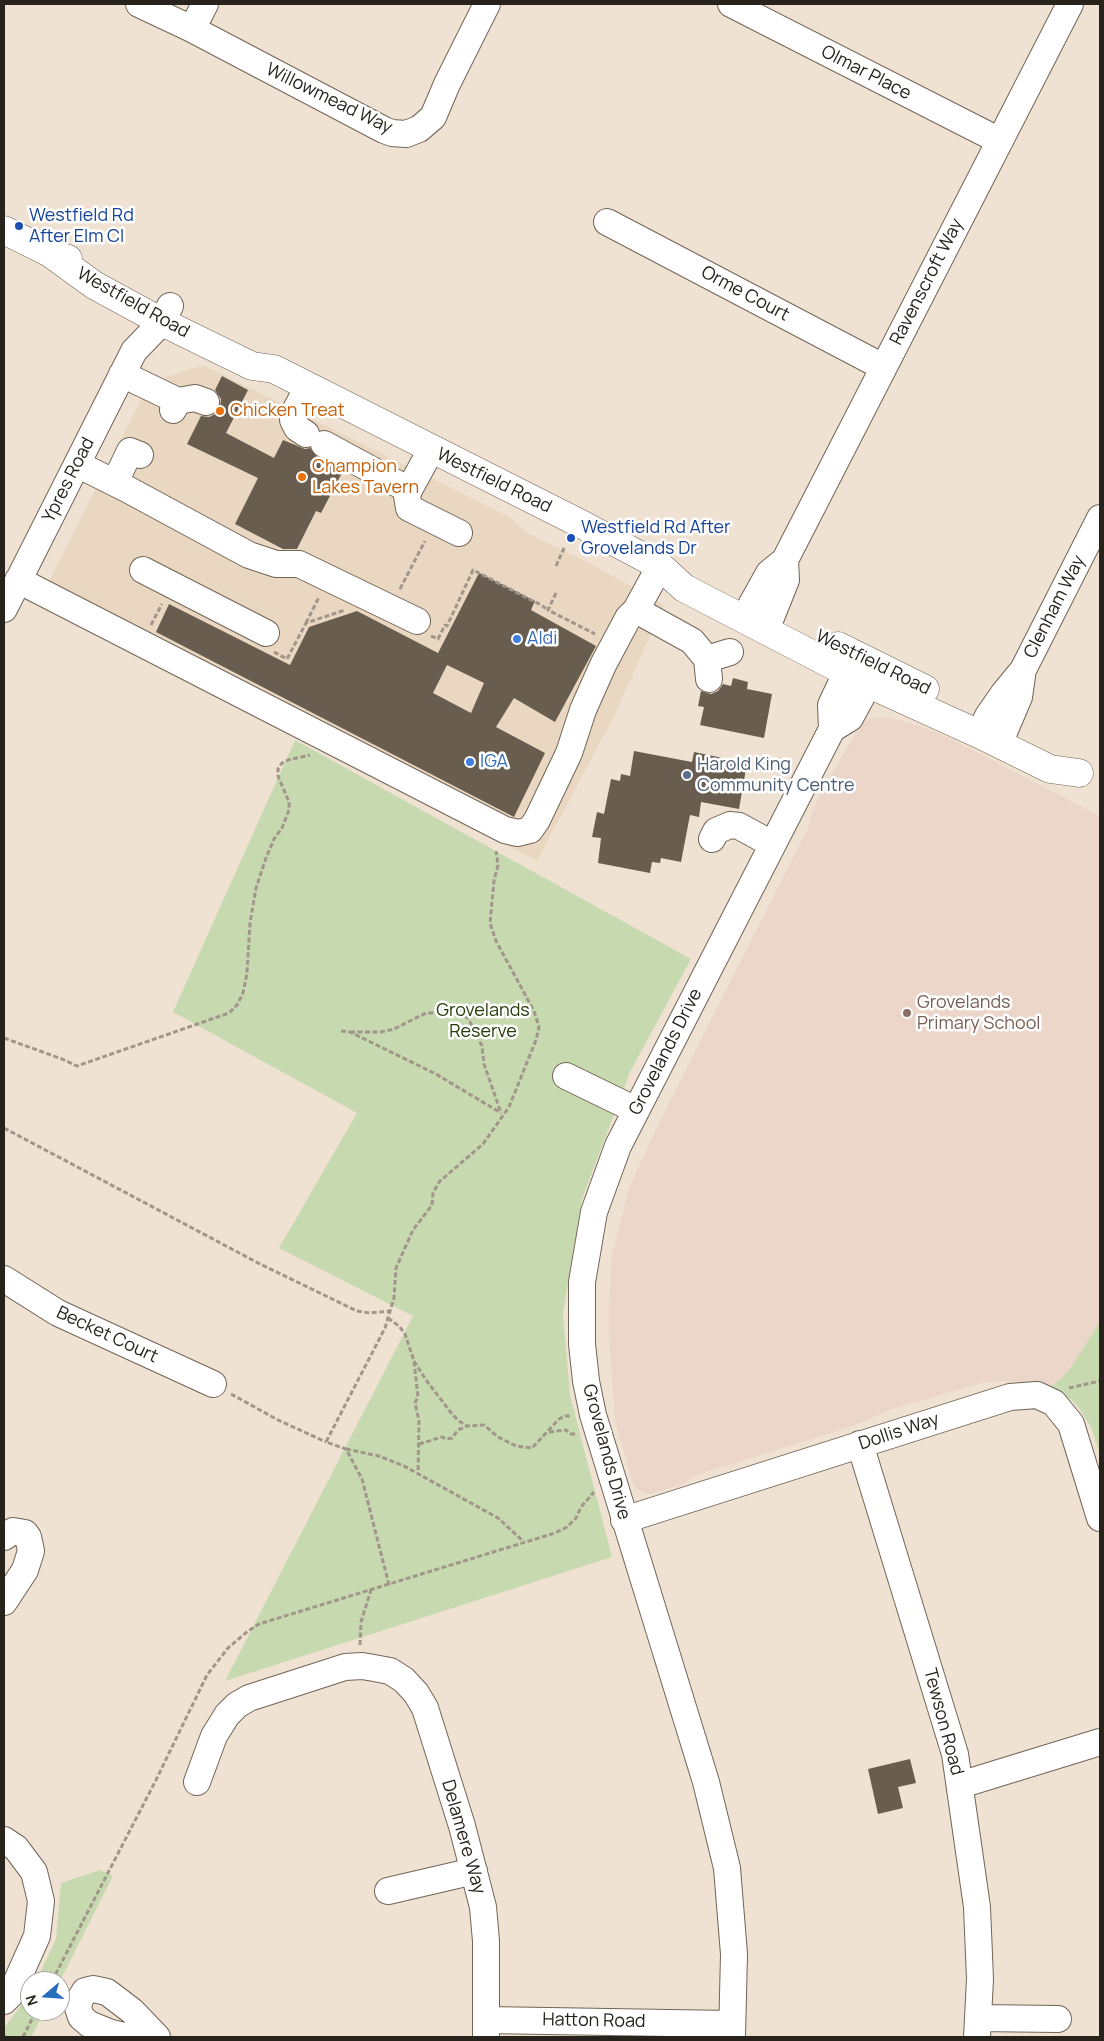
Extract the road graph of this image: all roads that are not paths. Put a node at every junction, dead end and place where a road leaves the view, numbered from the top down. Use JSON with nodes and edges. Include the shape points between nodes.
{"nodes":[{"id":1,"x":139,"y":4,"type":"edge"},
{"id":2,"x":205,"y":4,"type":"edge"},
{"id":3,"x":487,"y":4,"type":"edge"},
{"id":4,"x":731,"y":4,"type":"edge"},
{"id":5,"x":1070,"y":4,"type":"edge"},
{"id":6,"x":192,"y":30,"type":"junction"},
{"id":7,"x":1000,"y":141,"type":"junction"},
{"id":8,"x":607,"y":222,"type":"dead end"},
{"id":9,"x":4,"y":230,"type":"edge"},
{"id":10,"x":155,"y":308,"type":"junction"},
{"id":11,"x":883,"y":367,"type":"junction"},
{"id":12,"x":122,"y":374,"type":"junction"},
{"id":13,"x":308,"y":387,"type":"junction"},
{"id":14,"x":206,"y":402,"type":"dead end"},
{"id":15,"x":431,"y":450,"type":"junction"},
{"id":16,"x":148,"y":455,"type":"dead end"},
{"id":17,"x":77,"y":464,"type":"junction"},
{"id":18,"x":115,"y":482,"type":"junction"},
{"id":19,"x":409,"y":490,"type":"junction"},
{"id":20,"x":1100,"y":518,"type":"edge"},
{"id":21,"x":459,"y":534,"type":"dead end"},
{"id":22,"x":660,"y":566,"type":"junction"},
{"id":23,"x":143,"y":570,"type":"dead end"},
{"id":24,"x":18,"y":580,"type":"junction"},
{"id":25,"x":4,"y":609,"type":"edge"},
{"id":26,"x":636,"y":610,"type":"junction"},
{"id":27,"x":759,"y":616,"type":"junction"},
{"id":28,"x":421,"y":631,"type":"road end"},
{"id":29,"x":268,"y":641,"type":"road end"},
{"id":30,"x":715,"y":664,"type":"dead end"},
{"id":31,"x":862,"y":669,"type":"junction"},
{"id":32,"x":993,"y":730,"type":"junction"},
{"id":33,"x":1090,"y":778,"type":"edge"},
{"id":34,"x":712,"y":839,"type":"dead end"},
{"id":35,"x":772,"y":844,"type":"junction"},
{"id":36,"x":566,"y":1076,"type":"dead end"},
{"id":37,"x":636,"y":1110,"type":"junction"},
{"id":38,"x":4,"y":1279,"type":"edge"},
{"id":39,"x":213,"y":1384,"type":"road end"},
{"id":40,"x":860,"y":1444,"type":"junction"},
{"id":41,"x":1100,"y":1518,"type":"edge"},
{"id":42,"x":624,"y":1520,"type":"junction"},
{"id":43,"x":4,"y":1537,"type":"edge"},
{"id":44,"x":4,"y":1602,"type":"edge"},
{"id":45,"x":1100,"y":1742,"type":"edge"},
{"id":46,"x":197,"y":1782,"type":"dead end"},
{"id":47,"x":960,"y":1785,"type":"junction"},
{"id":48,"x":4,"y":1840,"type":"edge"},
{"id":49,"x":474,"y":1871,"type":"junction"},
{"id":50,"x":388,"y":1891,"type":"dead end"},
{"id":51,"x":4,"y":2001,"type":"edge"},
{"id":52,"x":1058,"y":2019,"type":"dead end"},
{"id":53,"x":486,"y":2028,"type":"edge"},
{"id":54,"x":978,"y":2028,"type":"edge"},
{"id":55,"x":732,"y":2030,"type":"edge"}],
"edges":[{"from":1,"to":6,"type":"street","name":"Willowmead Way"},
{"from":2,"to":6,"type":"street"},
{"from":3,"to":6,"type":"street","name":"Willowmead Way","via":[[433,117],[419,130],[406,134],[392,134]]},
{"from":4,"to":7,"type":"street","name":"Olmar Place"},
{"from":5,"to":7,"type":"street","name":"Ravenscroft Way"},
{"from":7,"to":11,"type":"street","name":"Ravenscroft Way"},
{"from":8,"to":11,"type":"street","name":"Orme Court"},
{"from":9,"to":10,"type":"main road","name":"Westfield Road","via":[[50,253],[101,269]]},
{"from":10,"to":12,"type":"street","name":"Ypres Road"},
{"from":10,"to":13,"type":"main road","name":"Westfield Road","via":[[261,351],[274,369]]},
{"from":11,"to":27,"type":"street","name":"Ravenscroft Way","via":[[786,560],[769,573]]},
{"from":12,"to":14,"type":"street","via":[[176,406],[195,398]]},
{"from":12,"to":17,"type":"street","name":"Ypres Road"},
{"from":13,"to":15,"type":"main road","name":"Westfield Road"},
{"from":13,"to":19,"type":"street","via":[[294,413],[297,428]]},
{"from":15,"to":19,"type":"street"},
{"from":15,"to":22,"type":"main road","name":"Westfield Road"},
{"from":16,"to":18,"type":"street","via":[[130,451]]},
{"from":17,"to":18,"type":"street"},
{"from":17,"to":24,"type":"street","name":"Ypres Road"},
{"from":18,"to":28,"type":"street","via":[[249,555],[276,564],[299,564]]},
{"from":19,"to":21,"type":"street","via":[[409,508]]},
{"from":20,"to":32,"type":"street","name":"Clenham Way","via":[[1023,670],[1004,692]]},
{"from":22,"to":26,"type":"street"},
{"from":22,"to":27,"type":"main road","name":"Westfield Road","via":[[692,571]]},
{"from":23,"to":29,"type":"street"},
{"from":24,"to":25,"type":"street","name":"Ypres Road"},
{"from":24,"to":26,"type":"street","via":[[518,833],[530,830],[537,820],[569,753],[603,665],[628,618]]},
{"from":26,"to":30,"type":"street","via":[[692,641]]},
{"from":27,"to":31,"type":"main road","name":"Westfield Road"},
{"from":31,"to":32,"type":"main road","name":"Westfield Road","via":[[934,693]]},
{"from":31,"to":35,"type":"street","name":"Grovelands Drive","via":[[850,718],[832,730]]},
{"from":32,"to":33,"type":"main road","name":"Westfield Road","via":[[1060,753]]},
{"from":34,"to":35,"type":"street","via":[[716,831],[730,825],[739,826]]},
{"from":35,"to":37,"type":"street","name":"Grovelands Drive"},
{"from":36,"to":37,"type":"street"},
{"from":37,"to":42,"type":"street","name":"Grovelands Drive","via":[[598,1199],[581,1291],[586,1381]]},
{"from":38,"to":39,"type":"street","name":"Becket Court","via":[[58,1313]]},
{"from":40,"to":41,"type":"street","name":"Dollis Way","via":[[1010,1397],[1037,1395],[1054,1403],[1071,1424]]},
{"from":40,"to":42,"type":"street","name":"Dollis Way"},
{"from":40,"to":47,"type":"street","name":"Tewson Road","via":[[955,1754]]},
{"from":42,"to":55,"type":"street","name":"Grovelands Drive","via":[[706,1782],[727,1868],[734,1954]]},
{"from":43,"to":44,"type":"street","via":[[13,1531],[25,1534],[31,1551],[25,1570]]},
{"from":45,"to":47,"type":"street"},
{"from":46,"to":49,"type":"street","name":"Delamere Way","via":[[214,1736],[227,1715],[250,1698],[345,1668],[368,1667],[390,1671],[404,1680],[425,1708]]},
{"from":47,"to":54,"type":"street","name":"Tewson Road","via":[[977,1907]]},
{"from":48,"to":51,"type":"street","via":[[16,1848],[34,1872],[41,1901],[36,1936],[11,1994]]},
{"from":49,"to":50,"type":"street"},
{"from":49,"to":53,"type":"street","name":"Delamere Way","via":[[483,1907],[486,1941]]},
{"from":52,"to":54,"type":"street"},
{"from":53,"to":55,"type":"street","name":"Hatton Road"}]}
